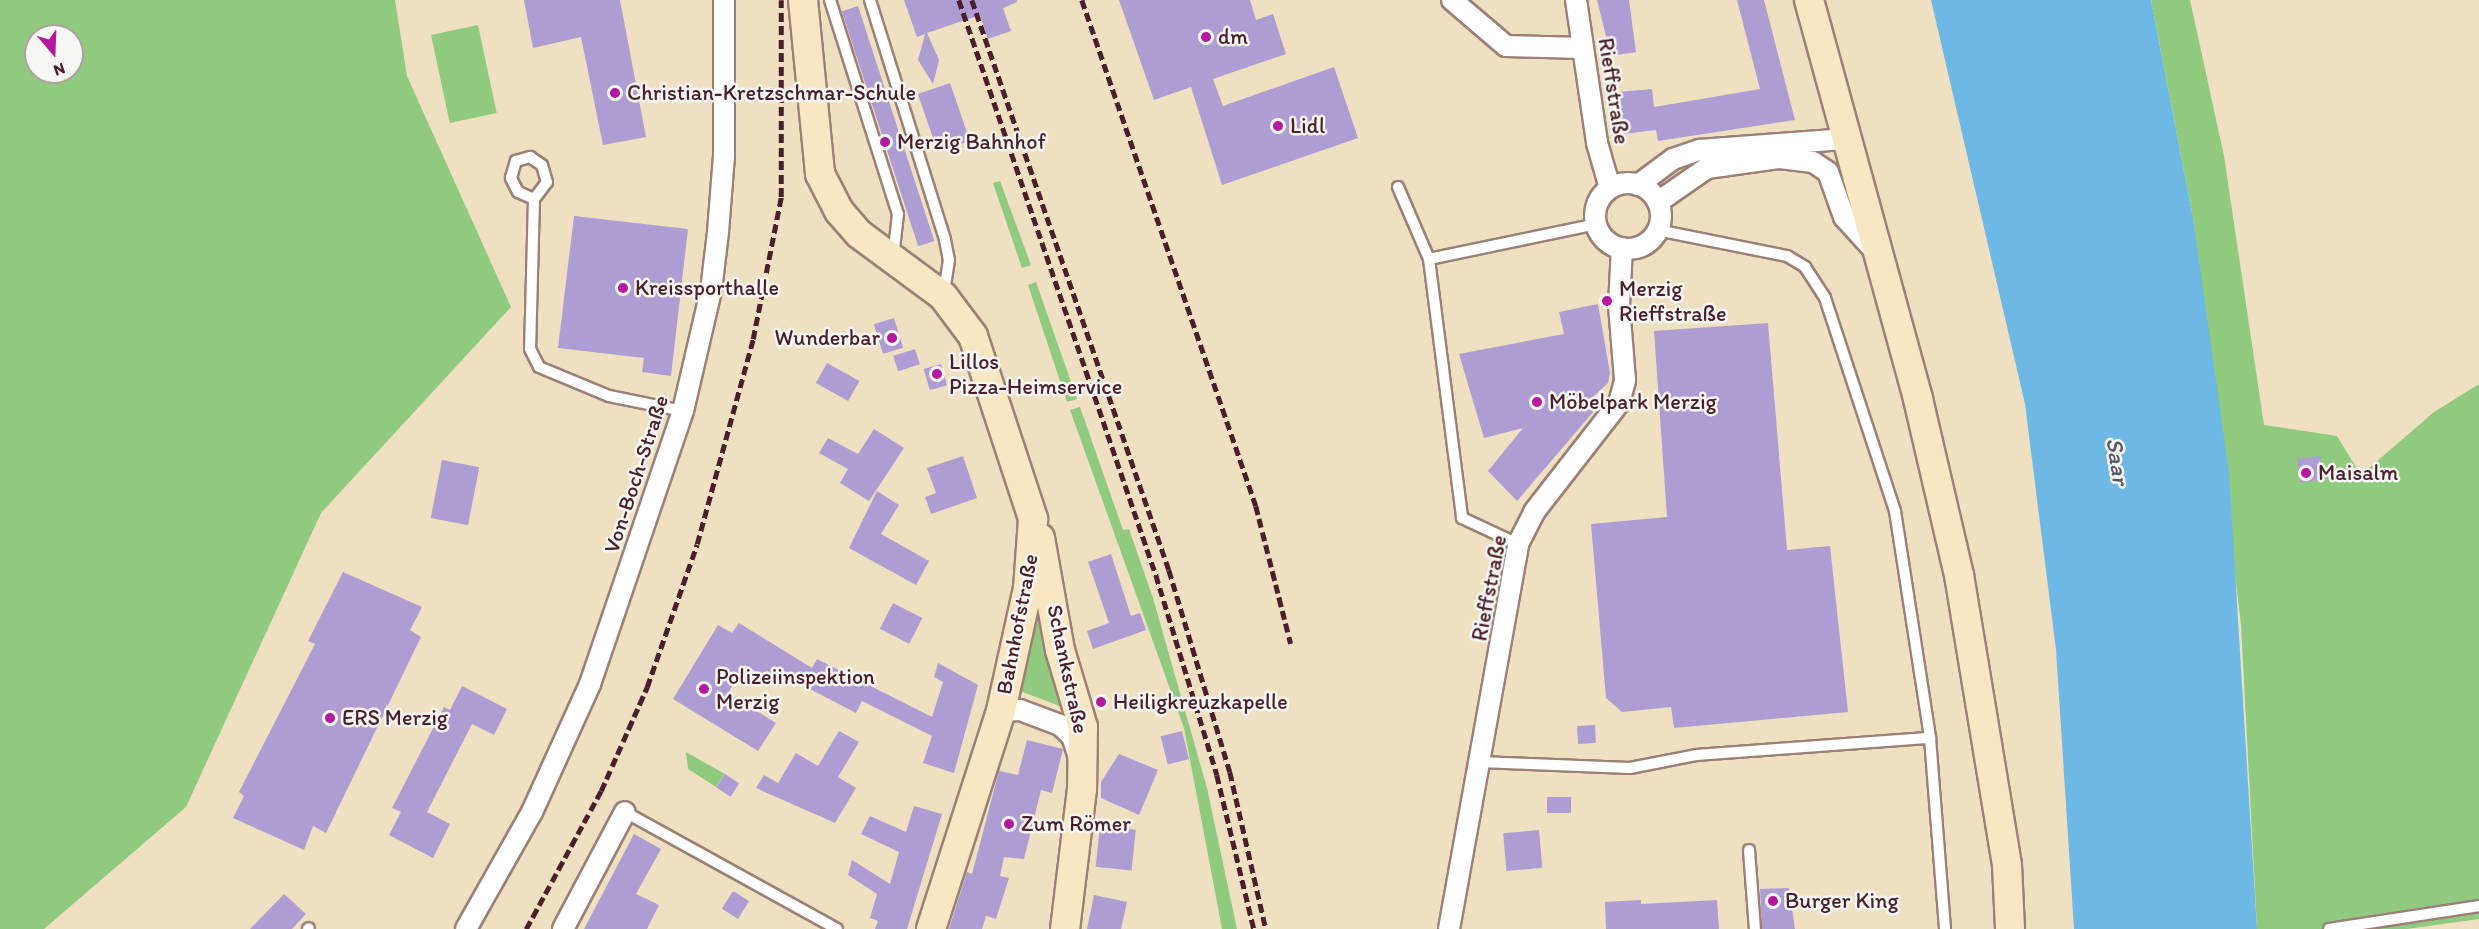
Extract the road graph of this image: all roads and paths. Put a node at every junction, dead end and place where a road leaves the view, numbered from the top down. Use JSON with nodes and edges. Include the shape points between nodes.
{"nodes":[{"id":1,"x":724,"y":0,"type":"edge"},
{"id":2,"x":803,"y":0,"type":"edge"},
{"id":3,"x":830,"y":0,"type":"edge"},
{"id":4,"x":870,"y":0,"type":"edge"},
{"id":5,"x":1452,"y":0,"type":"edge"},
{"id":6,"x":1576,"y":0,"type":"edge"},
{"id":7,"x":1809,"y":0,"type":"edge"},
{"id":8,"x":1583,"y":48,"type":"junction"},
{"id":9,"x":1844,"y":139,"type":"junction"},
{"id":10,"x":1638,"y":185,"type":"junction"},
{"id":11,"x":1398,"y":187,"type":"dead end"},
{"id":12,"x":1610,"y":188,"type":"junction"},
{"id":13,"x":534,"y":199,"type":"dead end"},
{"id":14,"x":1658,"y":202,"type":"junction"},
{"id":15,"x":1596,"y":224,"type":"junction"},
{"id":16,"x":1657,"y":230,"type":"junction"},
{"id":17,"x":1622,"y":248,"type":"junction"},
{"id":18,"x":1877,"y":253,"type":"junction"},
{"id":19,"x":893,"y":258,"type":"junction"},
{"id":20,"x":1429,"y":259,"type":"junction"},
{"id":21,"x":943,"y":296,"type":"junction"},
{"id":22,"x":683,"y":411,"type":"junction"},
{"id":23,"x":1033,"y":519,"type":"junction"},
{"id":24,"x":1518,"y":544,"type":"junction"},
{"id":25,"x":1001,"y":711,"type":"junction"},
{"id":26,"x":1930,"y":738,"type":"junction"},
{"id":27,"x":1480,"y":762,"type":"junction"},
{"id":28,"x":1082,"y":789,"type":"junction"},
{"id":29,"x":625,"y":812,"type":"joint"},
{"id":30,"x":1749,"y":850,"type":"dead end"},
{"id":31,"x":2479,"y":906,"type":"edge"},
{"id":32,"x":466,"y":929,"type":"edge"},
{"id":33,"x":563,"y":929,"type":"edge"},
{"id":34,"x":837,"y":929,"type":"edge"},
{"id":35,"x":931,"y":929,"type":"edge"},
{"id":36,"x":1065,"y":929,"type":"edge"},
{"id":37,"x":1449,"y":929,"type":"edge"},
{"id":38,"x":1755,"y":929,"type":"edge"},
{"id":39,"x":1945,"y":929,"type":"edge"},
{"id":40,"x":2010,"y":929,"type":"edge"},
{"id":41,"x":2329,"y":929,"type":"edge"}],
"edges":[{"from":1,"to":22,"type":"street","name":"Von-Boch-Straße","via":[[724,156],[718,232],[711,291]]},
{"from":2,"to":19,"type":"street","name":"Bahnhofstraße","via":[[820,174],[845,218]]},
{"from":3,"to":19,"type":"lane","via":[[896,207],[900,230]]},
{"from":4,"to":21,"type":"lane","via":[[945,240],[949,260]]},
{"from":5,"to":8,"type":"street","via":[[1506,46]]},
{"from":6,"to":8,"type":"street","name":"Rieffstraße"},
{"from":7,"to":9,"type":"street"},
{"from":8,"to":12,"type":"street","name":"Rieffstraße","via":[[1599,157]]},
{"from":9,"to":10,"type":"street","via":[[1699,150],[1672,159]]},
{"from":9,"to":18,"type":"street"},
{"from":10,"to":12,"type":"street"},
{"from":10,"to":14,"type":"street"},
{"from":11,"to":20,"type":"lane"},
{"from":12,"to":15,"type":"street","via":[[1597,204]]},
{"from":13,"to":22,"type":"lane","via":[[530,349],[538,368],[609,396]]},
{"from":14,"to":16,"type":"street"},
{"from":14,"to":18,"type":"street","via":[[1707,168],[1780,158],[1813,162],[1828,172],[1844,218]]},
{"from":15,"to":17,"type":"street","via":[[1605,240]]},
{"from":15,"to":20,"type":"lane"},
{"from":16,"to":17,"type":"street","via":[[1642,245]]},
{"from":16,"to":26,"type":"lane","via":[[1787,256],[1805,267],[1825,298],[1895,511]]},
{"from":17,"to":24,"type":"street","name":"Rieffstraße","via":[[1625,380],[1619,403],[1534,512]]},
{"from":18,"to":40,"type":"street","via":[[1959,575],[2007,865]]},
{"from":19,"to":21,"type":"street","name":"Bahnhofstraße"},
{"from":20,"to":24,"type":"lane","via":[[1462,518]]},
{"from":21,"to":23,"type":"street","name":"Bahnhofstraße","via":[[973,336]]},
{"from":22,"to":32,"type":"street","name":"Von-Boch-Straße","via":[[590,684],[532,812]]},
{"from":23,"to":25,"type":"street","name":"Bahnhofstraße","via":[[1028,588]]},
{"from":23,"to":28,"type":"street","name":"Schankstraße","via":[[1046,557],[1060,650],[1080,707]]},
{"from":24,"to":27,"type":"street","name":"Rieffstraße"},
{"from":25,"to":28,"type":"street","name":"Bahnhofstraße","via":[[1020,710],[1060,725],[1072,736]]},
{"from":25,"to":35,"type":"street","name":"Bahnhofstraße"},
{"from":26,"to":27,"type":"lane","via":[[1696,755],[1630,768]]},
{"from":26,"to":39,"type":"lane"},
{"from":27,"to":37,"type":"street","name":"Rieffstraße"},
{"from":28,"to":36,"type":"street","name":"Schankstraße"},
{"from":29,"to":33,"type":"street"},
{"from":29,"to":34,"type":"lane"},
{"from":30,"to":38,"type":"lane"},
{"from":31,"to":41,"type":"lane"}]}
